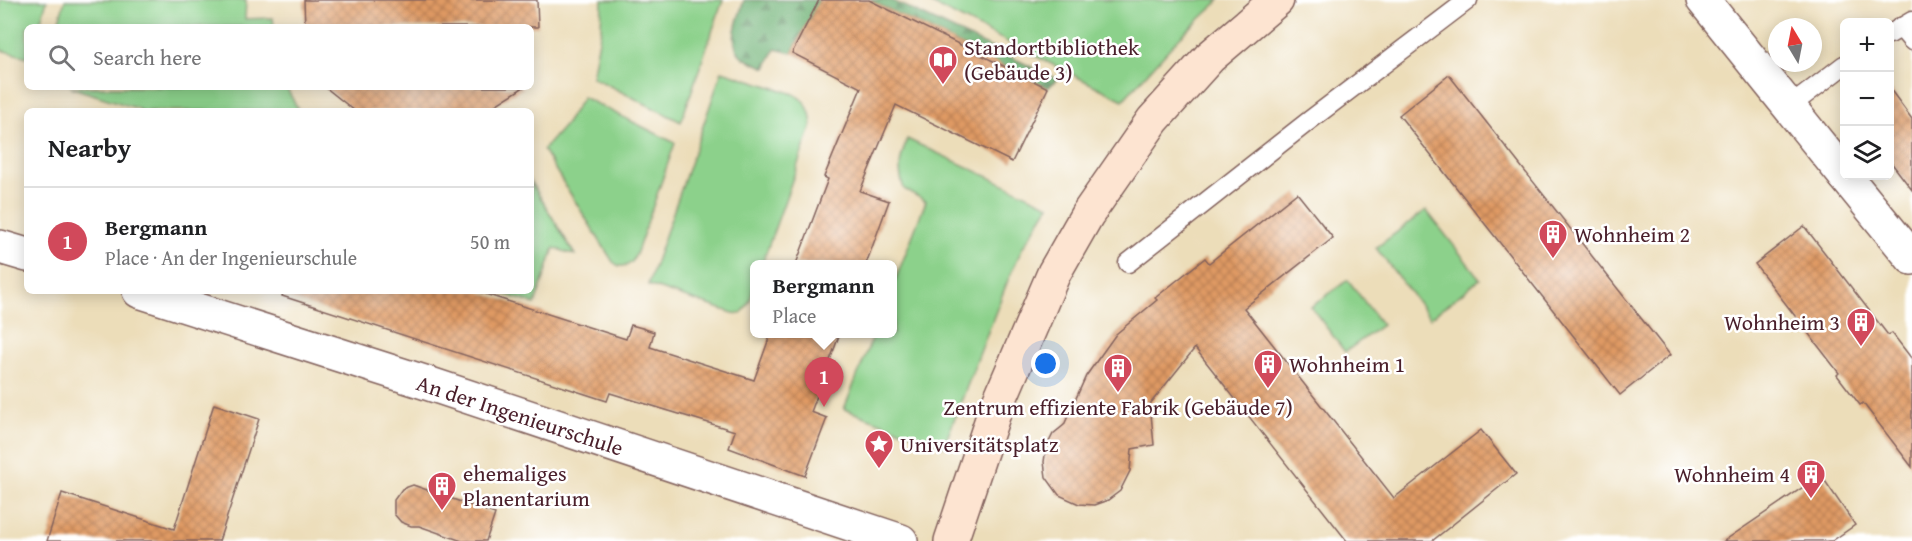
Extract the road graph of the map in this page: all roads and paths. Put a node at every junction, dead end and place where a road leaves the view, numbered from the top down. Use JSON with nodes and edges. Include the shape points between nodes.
{"nodes":[{"id":1,"x":1277,"y":0,"type":"edge"},
{"id":2,"x":1468,"y":0,"type":"edge"},
{"id":3,"x":1703,"y":0,"type":"edge"},
{"id":4,"x":1900,"y":27,"type":"edge"},
{"id":5,"x":1912,"y":41,"type":"edge"},
{"id":6,"x":1840,"y":69,"type":"edge"},
{"id":7,"x":1789,"y":107,"type":"junction"},
{"id":8,"x":1840,"y":169,"type":"edge"},
{"id":9,"x":1849,"y":180,"type":"edge"},
{"id":10,"x":0,"y":247,"type":"edge"},
{"id":11,"x":24,"y":254,"type":"edge"},
{"id":12,"x":1912,"y":258,"type":"edge"},
{"id":13,"x":1128,"y":264,"type":"dead end"},
{"id":14,"x":148,"y":294,"type":"edge"},
{"id":15,"x":901,"y":541,"type":"edge"},
{"id":16,"x":951,"y":541,"type":"edge"}],
"edges":[{"from":1,"to":16,"type":"main road","via":[[1210,57],[1153,120],[1086,215],[1054,273],[994,413]]},
{"from":2,"to":13,"type":"lane"},
{"from":3,"to":7,"type":"street"},
{"from":4,"to":5,"type":"lane"},
{"from":6,"to":7,"type":"lane"},
{"from":7,"to":8,"type":"street"},
{"from":9,"to":12,"type":"street"},
{"from":10,"to":11,"type":"street"},
{"from":14,"to":15,"type":"street","name":"An der Ingenieurschule"}]}
